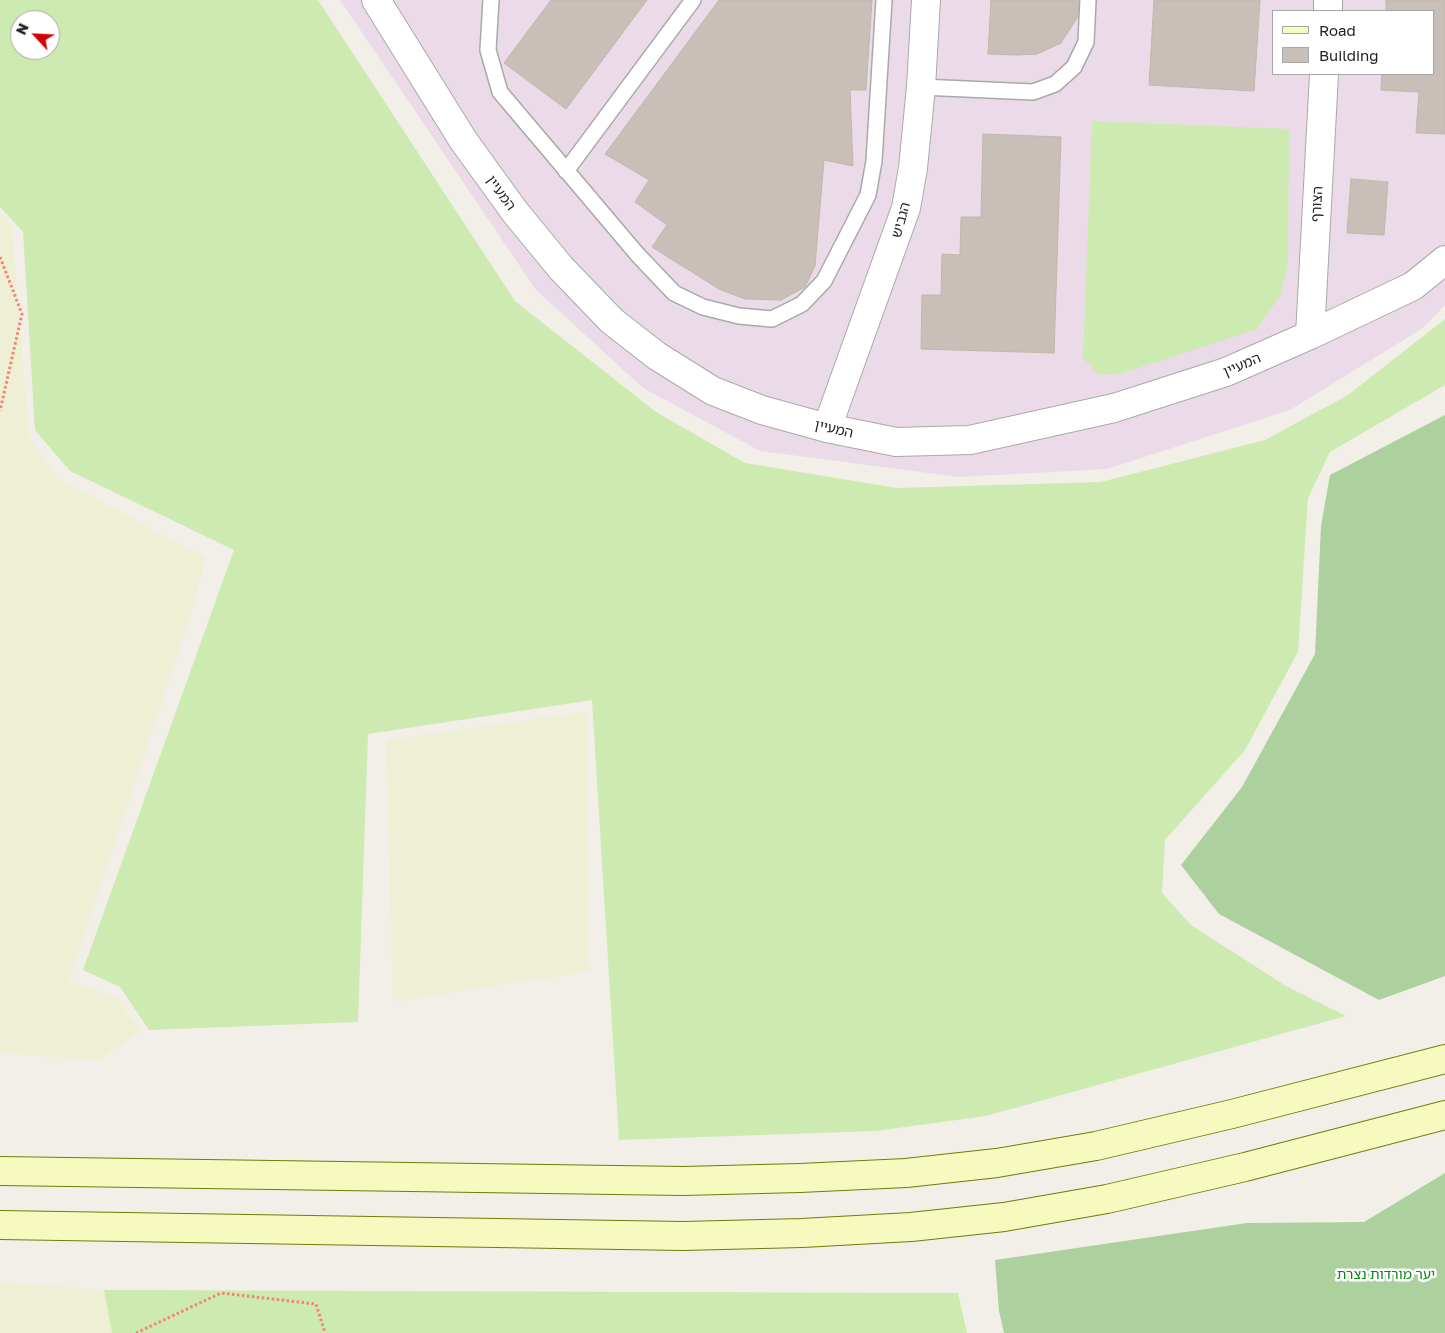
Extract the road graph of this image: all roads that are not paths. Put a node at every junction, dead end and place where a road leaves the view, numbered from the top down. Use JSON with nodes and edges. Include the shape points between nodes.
{"nodes":[{"id":1,"x":376,"y":0,"type":"edge"},
{"id":2,"x":491,"y":0,"type":"edge"},
{"id":3,"x":693,"y":0,"type":"edge"},
{"id":4,"x":884,"y":0,"type":"edge"},
{"id":5,"x":926,"y":0,"type":"edge"},
{"id":6,"x":1088,"y":0,"type":"edge"},
{"id":7,"x":1324,"y":75,"type":"edge"},
{"id":8,"x":920,"y":87,"type":"junction"},
{"id":9,"x":566,"y":170,"type":"junction"},
{"id":10,"x":1445,"y":260,"type":"edge"},
{"id":11,"x":1310,"y":335,"type":"junction"},
{"id":12,"x":827,"y":428,"type":"junction"},
{"id":13,"x":1445,"y":1058,"type":"edge"},
{"id":14,"x":1445,"y":1115,"type":"edge"},
{"id":15,"x":0,"y":1171,"type":"edge"},
{"id":16,"x":0,"y":1225,"type":"edge"}],
"edges":[{"from":1,"to":12,"type":"street","name":"המעיין","via":[[463,140],[515,212],[561,268],[612,321],[657,356],[713,391],[762,410]]},
{"from":2,"to":9,"type":"lane","via":[[488,50],[500,92]]},
{"from":3,"to":9,"type":"lane"},
{"from":4,"to":9,"type":"lane","via":[[874,161],[868,195],[824,281],[802,304],[772,319],[756,318],[703,307],[674,293]]},
{"from":5,"to":8,"type":"street","name":"הגביש"},
{"from":6,"to":8,"type":"lane","via":[[1086,42],[1074,67],[1055,84],[1033,92]]},
{"from":7,"to":11,"type":"street","name":"הצורף"},
{"from":8,"to":12,"type":"street","name":"הגביש","via":[[906,208]]},
{"from":10,"to":11,"type":"street","name":"המעיין","via":[[1413,286]]},
{"from":11,"to":12,"type":"street","name":"המעיין","via":[[1226,372],[1123,405],[970,440],[896,442]]},
{"from":13,"to":15,"type":"main road","via":[[1096,1146],[997,1163],[906,1173],[683,1181]]},
{"from":14,"to":16,"type":"main road","via":[[1107,1199],[1004,1217],[911,1227],[683,1236]]}]}
